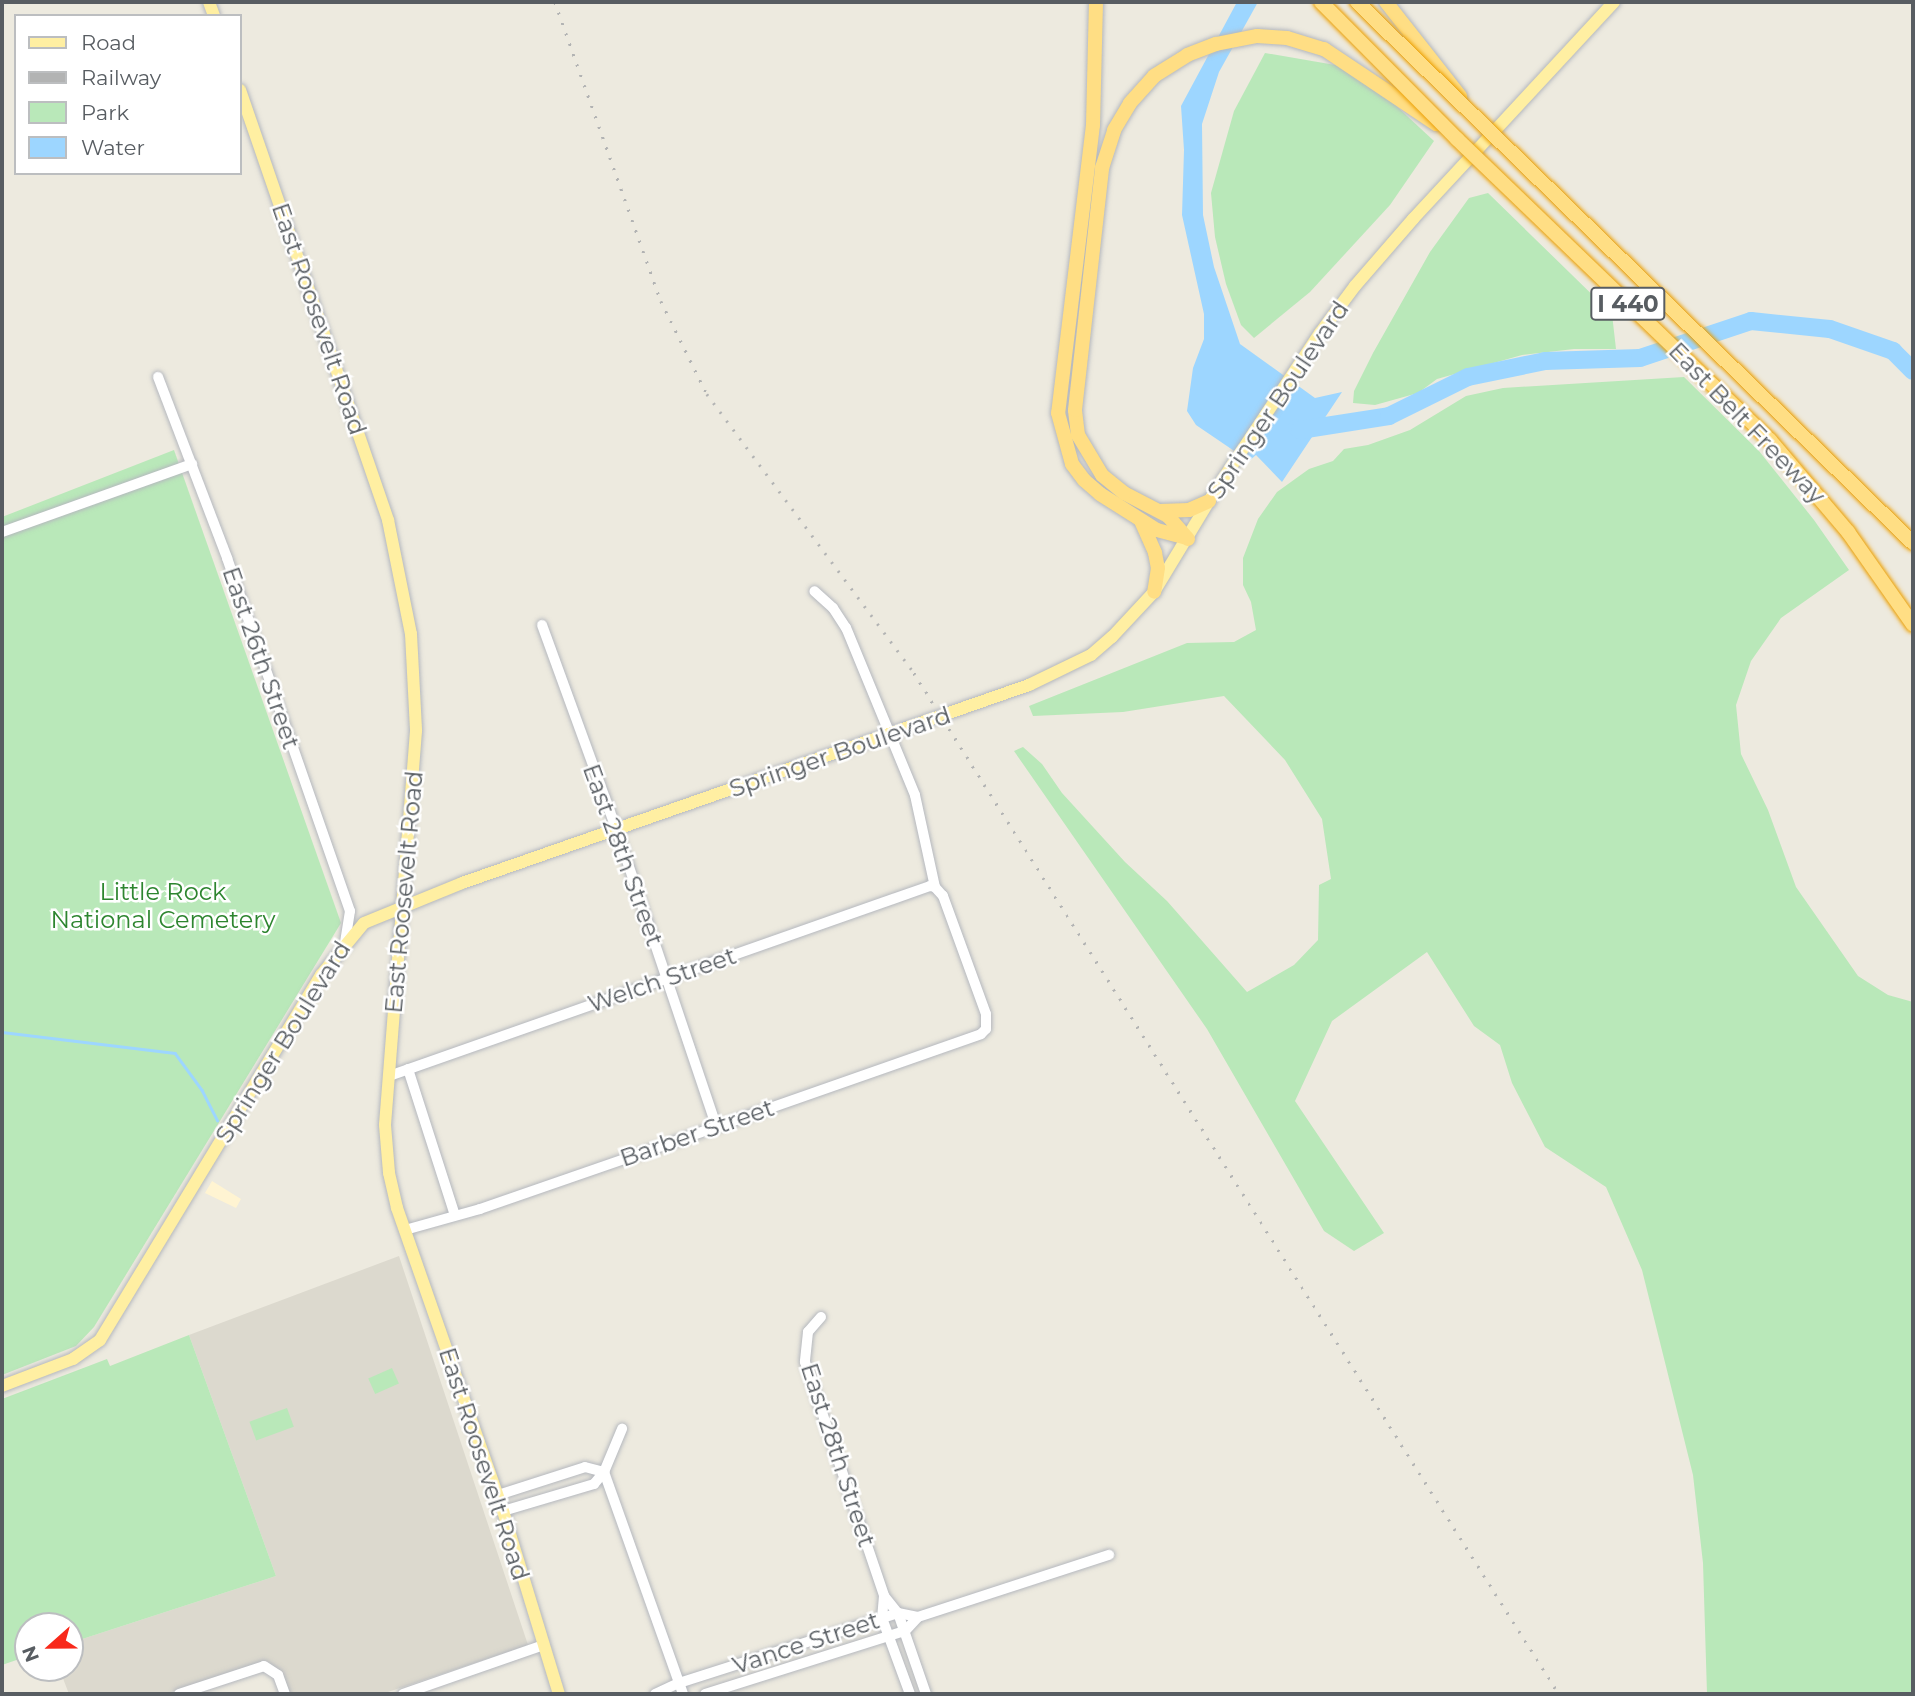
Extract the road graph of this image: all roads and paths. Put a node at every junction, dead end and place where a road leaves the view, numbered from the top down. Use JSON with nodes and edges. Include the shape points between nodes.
{"nodes":[{"id":1,"x":1096,"y":2,"type":"edge"},
{"id":2,"x":1321,"y":2,"type":"edge"},
{"id":3,"x":1357,"y":2,"type":"edge"},
{"id":4,"x":1386,"y":2,"type":"edge"},
{"id":5,"x":1614,"y":2,"type":"edge"},
{"id":6,"x":242,"y":96,"type":"edge"},
{"id":7,"x":1477,"y":119,"type":"junction"},
{"id":8,"x":1457,"y":139,"type":"junction"},
{"id":9,"x":158,"y":377,"type":"dead end"},
{"id":10,"x":192,"y":464,"type":"junction"},
{"id":11,"x":1213,"y":495,"type":"junction"},
{"id":12,"x":1158,"y":511,"type":"junction"},
{"id":13,"x":1141,"y":520,"type":"junction"},
{"id":14,"x":2,"y":531,"type":"edge"},
{"id":15,"x":1188,"y":539,"type":"junction"},
{"id":16,"x":1913,"y":543,"type":"edge"},
{"id":17,"x":814,"y":591,"type":"dead end"},
{"id":18,"x":1154,"y":592,"type":"junction"},
{"id":19,"x":542,"y":625,"type":"dead end"},
{"id":20,"x":1913,"y":625,"type":"edge"},
{"id":21,"x":888,"y":735,"type":"junction"},
{"id":22,"x":617,"y":831,"type":"junction"},
{"id":23,"x":936,"y":887,"type":"junction"},
{"id":24,"x":402,"y":906,"type":"junction"},
{"id":25,"x":345,"y":942,"type":"junction"},
{"id":26,"x":667,"y":980,"type":"junction"},
{"id":27,"x":408,"y":1069,"type":"junction"},
{"id":28,"x":389,"y":1076,"type":"junction"},
{"id":29,"x":716,"y":1126,"type":"junction"},
{"id":30,"x":455,"y":1215,"type":"junction"},
{"id":31,"x":405,"y":1230,"type":"junction"},
{"id":32,"x":821,"y":1317,"type":"dead end"},
{"id":33,"x":2,"y":1385,"type":"edge"},
{"id":34,"x":622,"y":1429,"type":"dead end"},
{"id":35,"x":604,"y":1472,"type":"junction"},
{"id":36,"x":498,"y":1495,"type":"junction"},
{"id":37,"x":503,"y":1511,"type":"junction"},
{"id":38,"x":1109,"y":1555,"type":"dead end"},
{"id":39,"x":884,"y":1595,"type":"junction"},
{"id":40,"x":898,"y":1613,"type":"junction"},
{"id":41,"x":918,"y":1617,"type":"junction"},
{"id":42,"x":882,"y":1618,"type":"junction"},
{"id":43,"x":905,"y":1631,"type":"junction"},
{"id":44,"x":889,"y":1637,"type":"junction"},
{"id":45,"x":544,"y":1645,"type":"junction"},
{"id":46,"x":679,"y":1683,"type":"junction"},
{"id":47,"x":178,"y":1694,"type":"edge"},
{"id":48,"x":285,"y":1694,"type":"edge"},
{"id":49,"x":403,"y":1694,"type":"edge"},
{"id":50,"x":559,"y":1694,"type":"edge"},
{"id":51,"x":655,"y":1694,"type":"edge"},
{"id":52,"x":683,"y":1694,"type":"edge"},
{"id":53,"x":705,"y":1694,"type":"edge"},
{"id":54,"x":910,"y":1694,"type":"edge"},
{"id":55,"x":926,"y":1694,"type":"edge"}],
"edges":[{"from":1,"to":13,"type":"highway","via":[[1093,125],[1058,413],[1072,464],[1100,494]]},
{"from":2,"to":8,"type":"highway","name":"East Belt Freeway","number":"I 440","bridge":true},
{"from":3,"to":7,"type":"highway","name":"East Belt Freeway","number":"I 440","bridge":true},
{"from":4,"to":7,"type":"highway","bridge":true},
{"from":5,"to":11,"type":"main road","name":"Springer Boulevard","via":[[1382,253],[1320,333]]},
{"from":6,"to":24,"type":"main road","name":"East Roosevelt Road","via":[[372,472],[399,564],[411,634],[416,716]]},
{"from":7,"to":16,"type":"highway","name":"East Belt Freeway","number":"I 440","bridge":true},
{"from":8,"to":12,"type":"highway","bridge":true,"via":[[1324,49],[1287,38],[1257,36],[1187,55],[1154,76],[1130,103],[1114,130],[1102,168],[1075,410],[1078,435],[1102,475]]},
{"from":8,"to":20,"type":"highway","name":"East Belt Freeway","number":"I 440","bridge":true,"via":[[1770,440],[1848,532]]},
{"from":9,"to":10,"type":"street","name":"East 26th Street"},
{"from":10,"to":14,"type":"street"},
{"from":10,"to":25,"type":"street","name":"East 26th Street","via":[[350,911]]},
{"from":11,"to":12,"type":"highway","via":[[1189,510]]},
{"from":11,"to":15,"type":"main road","name":"Springer Boulevard"},
{"from":12,"to":15,"type":"highway"},
{"from":13,"to":15,"type":"highway"},
{"from":13,"to":18,"type":"highway","via":[[1158,568]]},
{"from":15,"to":18,"type":"main road","name":"Springer Boulevard"},
{"from":17,"to":21,"type":"street","via":[[837,614],[859,653]]},
{"from":18,"to":21,"type":"main road","name":"Springer Boulevard","via":[[1112,637],[1079,662],[1029,685]]},
{"from":19,"to":22,"type":"street","name":"East 28th Street"},
{"from":21,"to":22,"type":"main road","name":"Springer Boulevard"},
{"from":21,"to":23,"type":"street","via":[[915,795]]},
{"from":22,"to":24,"type":"main road","name":"Springer Boulevard"},
{"from":22,"to":26,"type":"street","name":"East 28th Street"},
{"from":23,"to":26,"type":"street","name":"Welch Street"},
{"from":23,"to":29,"type":"street","name":"Barber Street","via":[[986,1014],[986,1029]]},
{"from":24,"to":25,"type":"main road","name":"Springer Boulevard","via":[[364,923]]},
{"from":24,"to":28,"type":"main road","name":"East Roosevelt Road"},
{"from":25,"to":33,"type":"main road","name":"Springer Boulevard","via":[[100,1340],[74,1359]]},
{"from":26,"to":27,"type":"street","name":"Welch Street"},
{"from":26,"to":29,"type":"street","name":"East 28th Street"},
{"from":27,"to":28,"type":"street","name":"Welch Street"},
{"from":27,"to":30,"type":"street"},
{"from":28,"to":31,"type":"main road","name":"East Roosevelt Road","via":[[385,1151]]},
{"from":29,"to":30,"type":"street","name":"Barber Street"},
{"from":30,"to":31,"type":"street","name":"Barber Street"},
{"from":31,"to":36,"type":"main road","name":"East Roosevelt Road"},
{"from":32,"to":39,"type":"street","name":"East 28th Street","via":[[808,1332],[805,1362]]},
{"from":34,"to":35,"type":"street"},
{"from":35,"to":36,"type":"street","via":[[585,1467]]},
{"from":35,"to":37,"type":"street","via":[[594,1484]]},
{"from":35,"to":46,"type":"street"},
{"from":36,"to":37,"type":"main road","name":"East Roosevelt Road"},
{"from":37,"to":45,"type":"main road","name":"East Roosevelt Road"},
{"from":38,"to":41,"type":"street","name":"Vance Street"},
{"from":39,"to":40,"type":"street","name":"East 28th Street"},
{"from":39,"to":42,"type":"street","name":"East 28th Street"},
{"from":40,"to":41,"type":"street","name":"Vance Street"},
{"from":40,"to":42,"type":"street","name":"Vance Street"},
{"from":40,"to":43,"type":"street","name":"East 28th Street"},
{"from":41,"to":43,"type":"street","name":"Vance Street"},
{"from":42,"to":44,"type":"street","name":"East 28th Street"},
{"from":42,"to":46,"type":"street","name":"Vance Street"},
{"from":43,"to":44,"type":"street","name":"Vance Street"},
{"from":43,"to":55,"type":"street","name":"East 28th Street"},
{"from":44,"to":53,"type":"street","name":"Vance Street"},
{"from":44,"to":54,"type":"street","name":"East 28th Street"},
{"from":45,"to":49,"type":"street"},
{"from":45,"to":50,"type":"main road","name":"East Roosevelt Road"},
{"from":46,"to":51,"type":"street","name":"Vance Street"},
{"from":46,"to":52,"type":"street"},
{"from":47,"to":48,"type":"street","via":[[264,1666],[278,1675]]}]}
